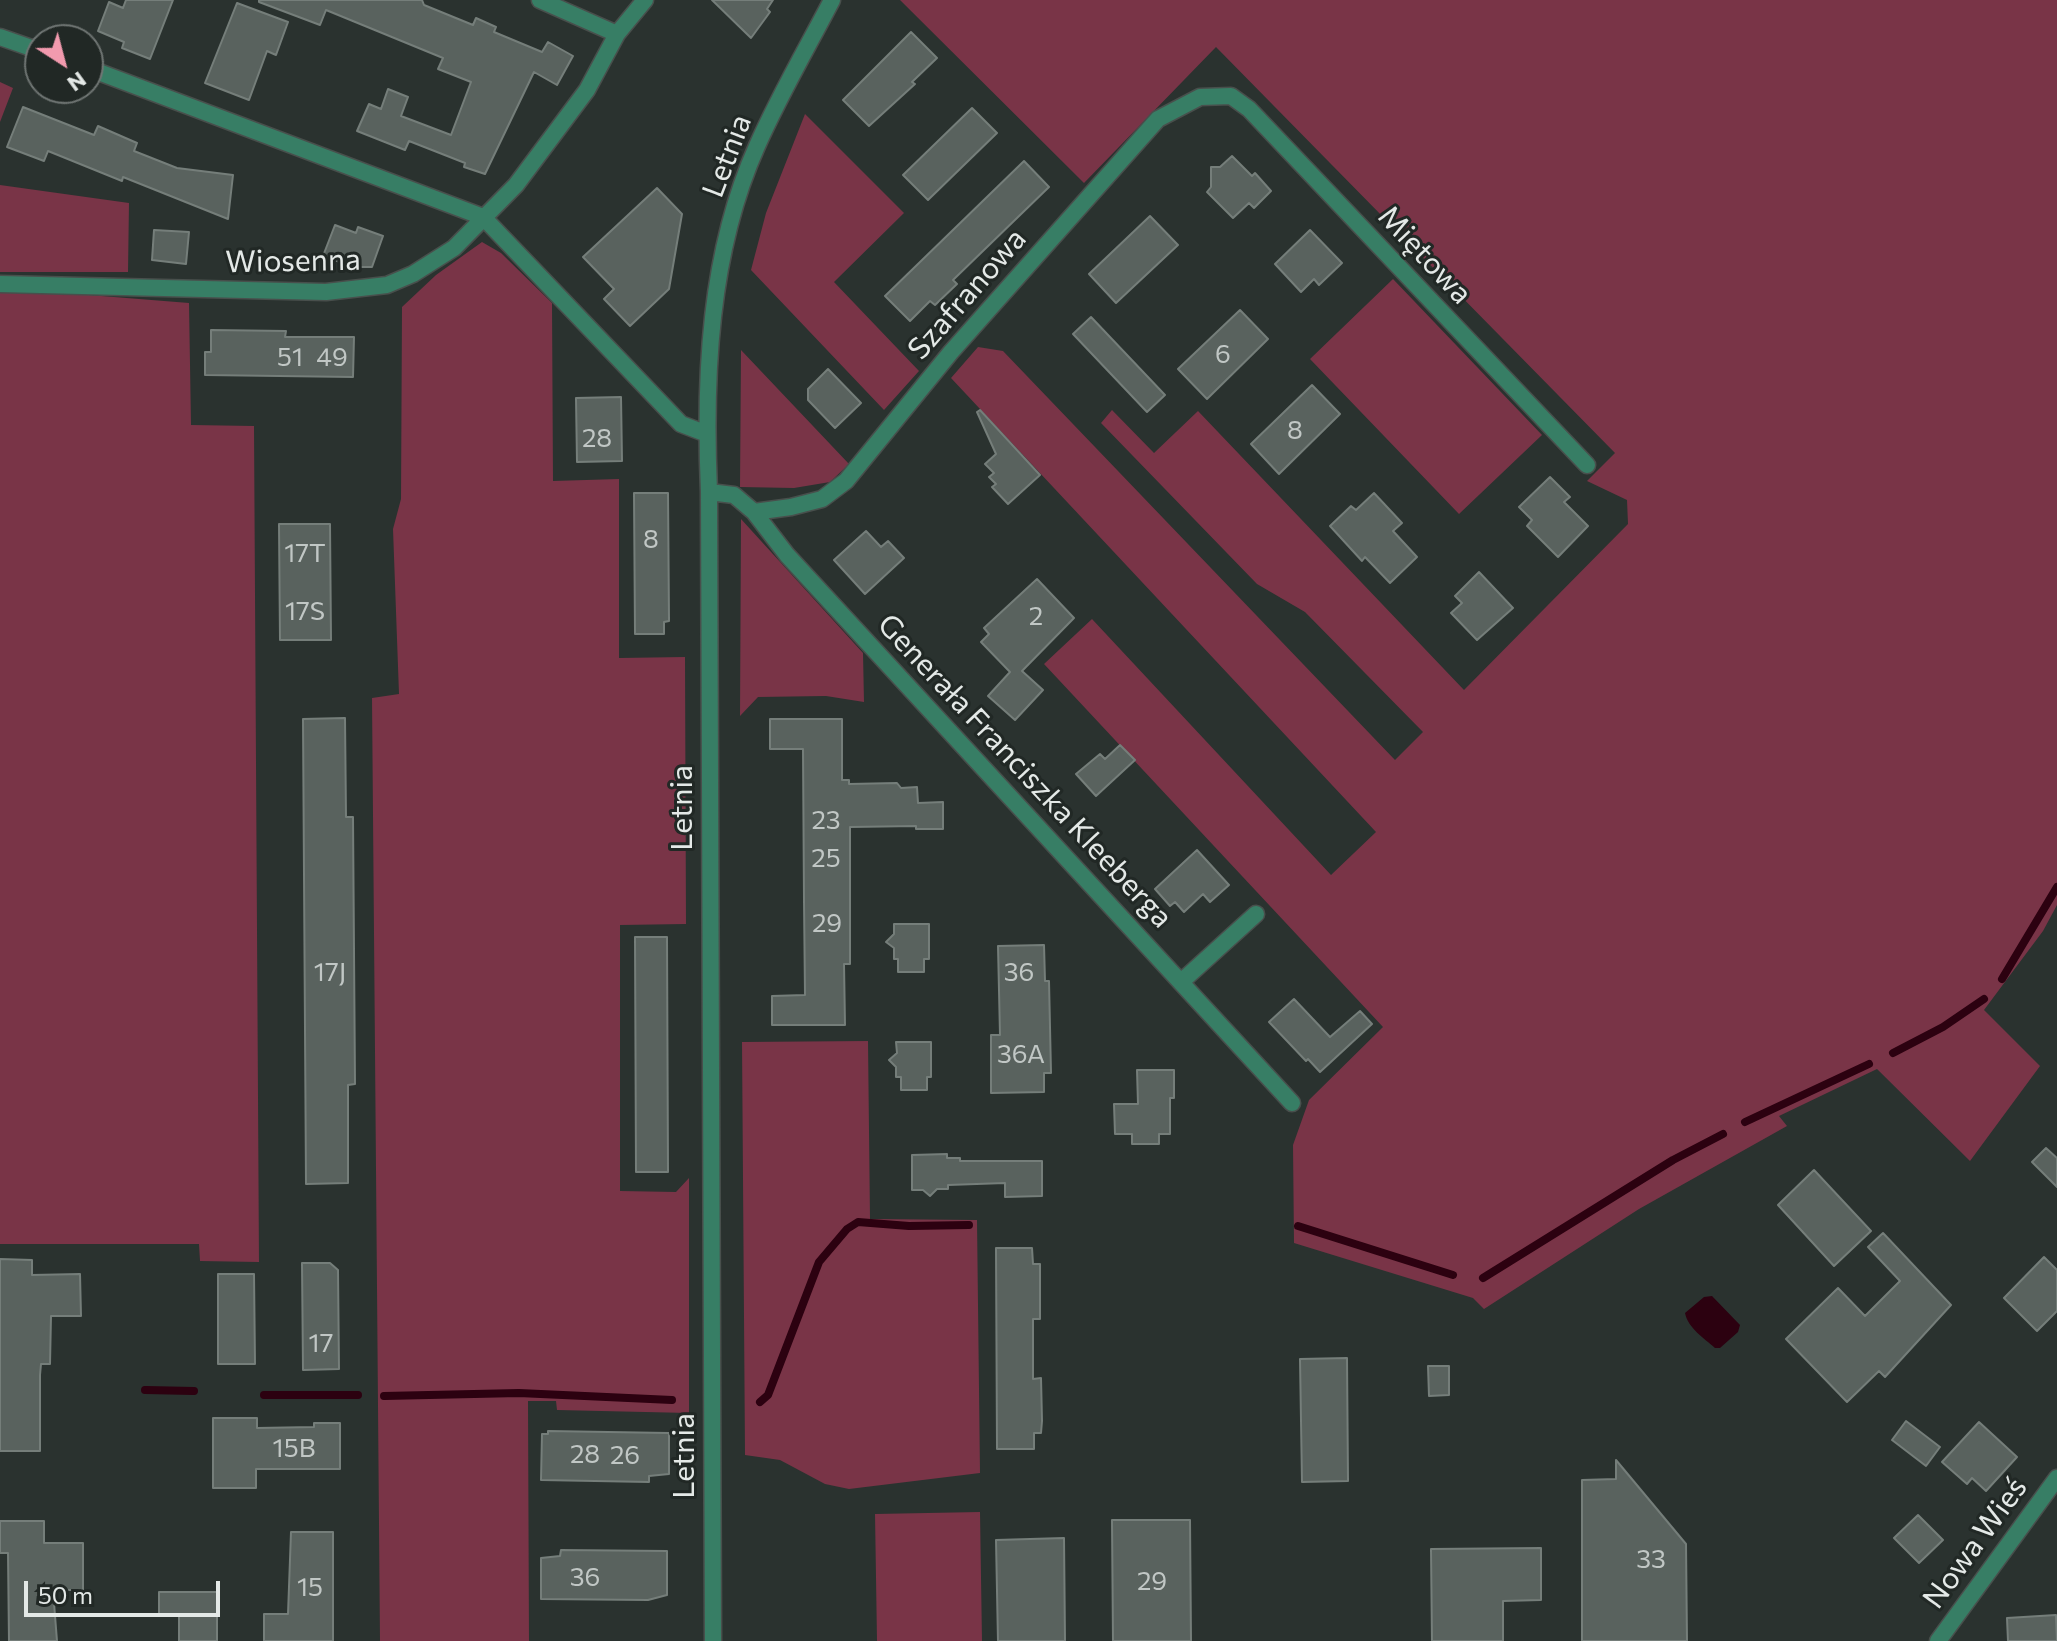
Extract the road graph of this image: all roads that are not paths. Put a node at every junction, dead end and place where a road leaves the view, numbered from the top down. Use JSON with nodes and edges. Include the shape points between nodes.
{"nodes":[{"id":1,"x":540,"y":0,"type":"edge"},
{"id":2,"x":645,"y":0,"type":"edge"},
{"id":3,"x":832,"y":0,"type":"edge"},
{"id":4,"x":617,"y":34,"type":"junction"},
{"id":5,"x":0,"y":37,"type":"edge"},
{"id":6,"x":24,"y":45,"type":"edge"},
{"id":7,"x":104,"y":74,"type":"edge"},
{"id":8,"x":1216,"y":97,"type":"joint"},
{"id":9,"x":483,"y":217,"type":"junction"},
{"id":10,"x":0,"y":284,"type":"edge"},
{"id":11,"x":707,"y":434,"type":"junction"},
{"id":12,"x":1587,"y":465,"type":"dead end"},
{"id":13,"x":709,"y":492,"type":"junction"},
{"id":14,"x":754,"y":512,"type":"junction"},
{"id":15,"x":1256,"y":914,"type":"dead end"},
{"id":16,"x":1181,"y":982,"type":"junction"},
{"id":17,"x":1292,"y":1103,"type":"dead end"},
{"id":18,"x":2057,"y":1478,"type":"edge"},
{"id":19,"x":713,"y":1641,"type":"edge"},
{"id":20,"x":1938,"y":1641,"type":"edge"}],
"edges":[{"from":1,"to":4,"type":"street"},
{"from":2,"to":4,"type":"street","name":"Wiosenna"},
{"from":3,"to":11,"type":"street","name":"Letnia","via":[[756,147],[726,236],[713,313]]},
{"from":4,"to":9,"type":"street","name":"Wiosenna","via":[[587,90],[549,143]]},
{"from":5,"to":6,"type":"street"},
{"from":7,"to":9,"type":"street"},
{"from":8,"to":12,"type":"street","name":"Miętowa","via":[[1231,96],[1249,109]]},
{"from":8,"to":14,"type":"street","name":"Szafranowa","via":[[1200,97],[1158,119],[951,352],[846,481],[822,499]]},
{"from":9,"to":10,"type":"street","name":"Wiosenna","via":[[454,248],[413,274],[368,289],[294,292]]},
{"from":9,"to":11,"type":"street","via":[[681,424]]},
{"from":11,"to":13,"type":"street","name":"Letnia"},
{"from":13,"to":14,"type":"street","name":"Generała Franciszka Kleeberga","via":[[734,495]]},
{"from":13,"to":19,"type":"street","name":"Letnia"},
{"from":14,"to":16,"type":"street","name":"Generała Franciszka Kleeberga","via":[[787,555]]},
{"from":15,"to":16,"type":"street"},
{"from":16,"to":17,"type":"street","name":"Generała Franciszka Kleeberga"},
{"from":18,"to":20,"type":"street","name":"Nowa Wieś"}]}
